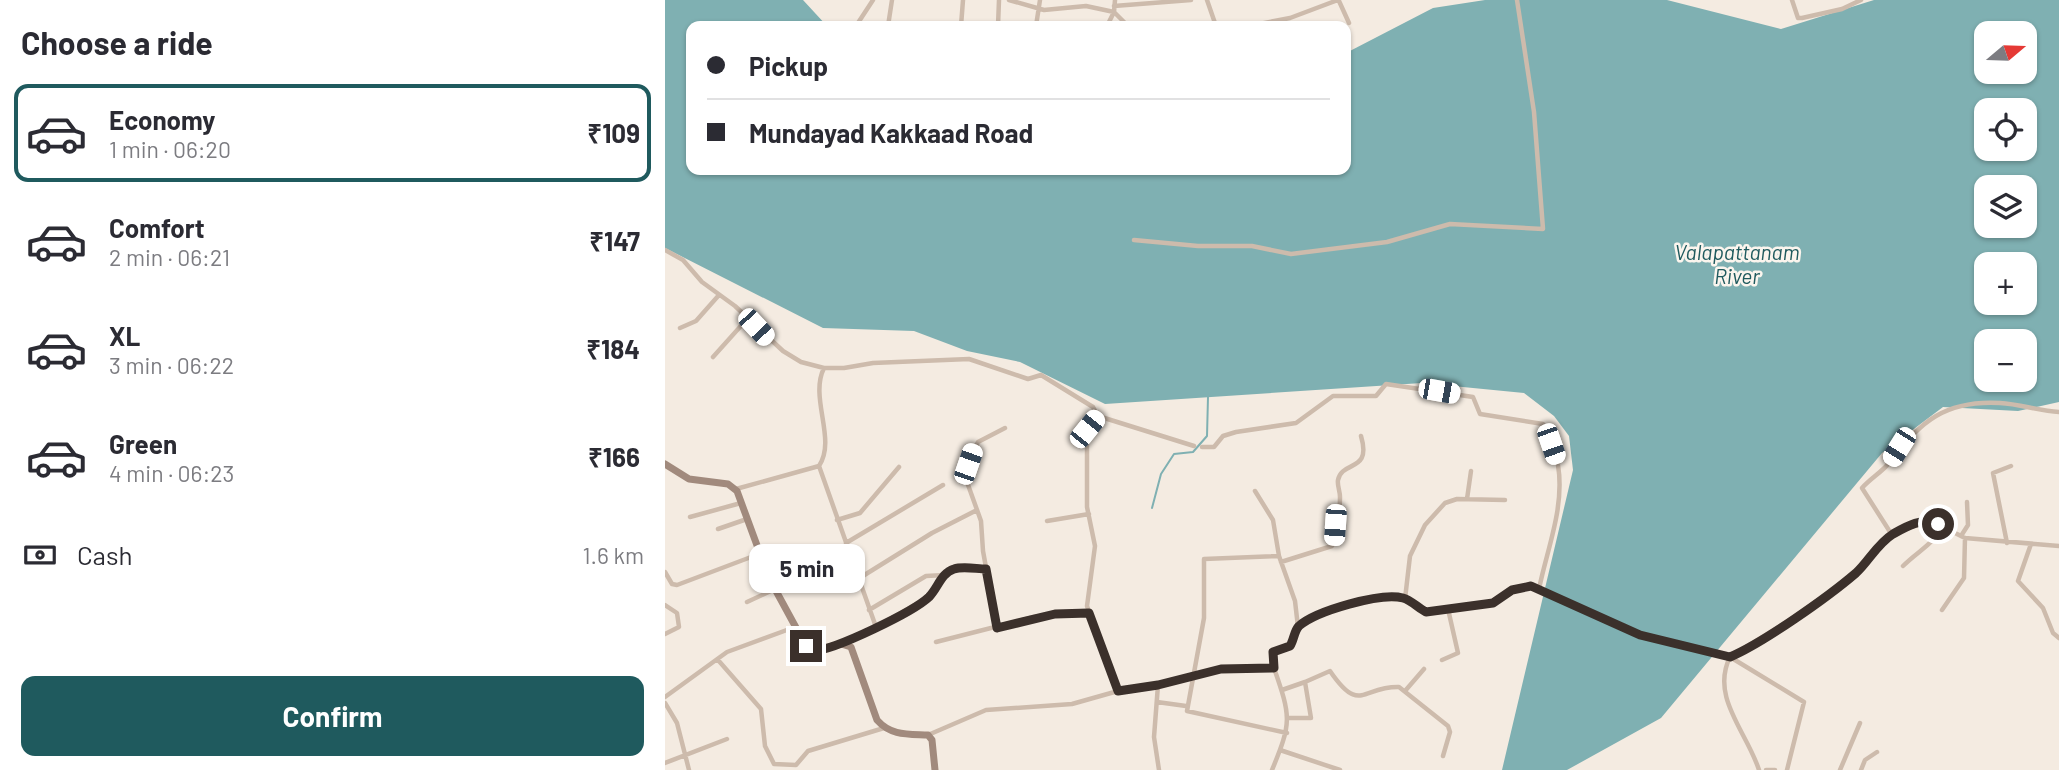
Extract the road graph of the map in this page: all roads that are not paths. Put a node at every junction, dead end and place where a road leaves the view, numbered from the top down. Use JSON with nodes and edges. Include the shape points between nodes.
{"nodes":[{"id":1,"x":873,"y":0,"type":"edge"},
{"id":2,"x":892,"y":0,"type":"edge"},
{"id":3,"x":963,"y":0,"type":"edge"},
{"id":4,"x":999,"y":0,"type":"edge"},
{"id":5,"x":1009,"y":0,"type":"edge"},
{"id":6,"x":1040,"y":0,"type":"edge"},
{"id":7,"x":1191,"y":0,"type":"edge"},
{"id":8,"x":1207,"y":0,"type":"edge"},
{"id":9,"x":1338,"y":0,"type":"edge"},
{"id":10,"x":1517,"y":0,"type":"edge"},
{"id":11,"x":1792,"y":0,"type":"edge"},
{"id":12,"x":1861,"y":0,"type":"edge"},
{"id":13,"x":1183,"y":1,"type":"edge"},
{"id":14,"x":1114,"y":6,"type":"edge"},
{"id":15,"x":1037,"y":8,"type":"junction"},
{"id":16,"x":859,"y":21,"type":"edge"},
{"id":17,"x":889,"y":21,"type":"edge"},
{"id":18,"x":961,"y":21,"type":"edge"},
{"id":19,"x":998,"y":21,"type":"edge"},
{"id":20,"x":1036,"y":21,"type":"edge"},
{"id":21,"x":1214,"y":21,"type":"edge"},
{"id":22,"x":1275,"y":21,"type":"edge"},
{"id":23,"x":1348,"y":21,"type":"edge"},
{"id":24,"x":1134,"y":240,"type":"dead end"},
{"id":25,"x":665,"y":250,"type":"edge"},
{"id":26,"x":719,"y":295,"type":"junction"},
{"id":27,"x":748,"y":318,"type":"junction"},
{"id":28,"x":680,"y":328,"type":"dead end"},
{"id":29,"x":713,"y":357,"type":"dead end"},
{"id":30,"x":824,"y":368,"type":"junction"},
{"id":31,"x":2059,"y":412,"type":"edge"},
{"id":32,"x":1098,"y":416,"type":"junction"},
{"id":33,"x":1005,"y":428,"type":"dead end"},
{"id":34,"x":1361,"y":436,"type":"dead end"},
{"id":35,"x":1194,"y":446,"type":"dead end"},
{"id":36,"x":1202,"y":447,"type":"dead end"},
{"id":37,"x":665,"y":464,"type":"edge"},
{"id":38,"x":819,"y":466,"type":"junction"},
{"id":39,"x":2011,"y":466,"type":"dead end"},
{"id":40,"x":899,"y":467,"type":"dead end"},
{"id":41,"x":1471,"y":471,"type":"dead end"},
{"id":42,"x":943,"y":485,"type":"dead end"},
{"id":43,"x":735,"y":489,"type":"junction"},
{"id":44,"x":1255,"y":491,"type":"dead end"},
{"id":45,"x":1467,"y":500,"type":"junction"},
{"id":46,"x":1505,"y":500,"type":"dead end"},
{"id":47,"x":1967,"y":502,"type":"dead end"},
{"id":48,"x":741,"y":503,"type":"junction"},
{"id":49,"x":977,"y":510,"type":"junction"},
{"id":50,"x":1089,"y":514,"type":"junction"},
{"id":51,"x":690,"y":517,"type":"dead end"},
{"id":52,"x":747,"y":519,"type":"junction"},
{"id":53,"x":837,"y":520,"type":"junction"},
{"id":54,"x":1047,"y":521,"type":"dead end"},
{"id":55,"x":1944,"y":527,"type":"junction"},
{"id":56,"x":718,"y":529,"type":"dead end"},
{"id":57,"x":1892,"y":535,"type":"junction"},
{"id":58,"x":1963,"y":537,"type":"junction"},
{"id":59,"x":846,"y":543,"type":"junction"},
{"id":60,"x":2007,"y":543,"type":"junction"},
{"id":61,"x":2031,"y":544,"type":"junction"},
{"id":62,"x":2059,"y":546,"type":"edge"},
{"id":63,"x":759,"y":554,"type":"junction"},
{"id":64,"x":1280,"y":559,"type":"junction"},
{"id":65,"x":1903,"y":566,"type":"dead end"},
{"id":66,"x":986,"y":569,"type":"junction"},
{"id":67,"x":665,"y":572,"type":"edge"},
{"id":68,"x":945,"y":575,"type":"junction"},
{"id":69,"x":858,"y":579,"type":"junction"},
{"id":70,"x":775,"y":589,"type":"junction"},
{"id":71,"x":1539,"y":589,"type":"junction"},
{"id":72,"x":1405,"y":598,"type":"junction"},
{"id":73,"x":747,"y":602,"type":"dead end"},
{"id":74,"x":665,"y":605,"type":"edge"},
{"id":75,"x":1448,"y":609,"type":"junction"},
{"id":76,"x":869,"y":610,"type":"junction"},
{"id":77,"x":1942,"y":610,"type":"dead end"},
{"id":78,"x":1089,"y":613,"type":"junction"},
{"id":79,"x":795,"y":626,"type":"junction"},
{"id":80,"x":876,"y":627,"type":"junction"},
{"id":81,"x":1298,"y":627,"type":"junction"},
{"id":82,"x":997,"y":628,"type":"junction"},
{"id":83,"x":665,"y":634,"type":"edge"},
{"id":84,"x":2059,"y":638,"type":"edge"},
{"id":85,"x":936,"y":642,"type":"dead end"},
{"id":86,"x":843,"y":644,"type":"junction"},
{"id":87,"x":1730,"y":657,"type":"junction"},
{"id":88,"x":718,"y":660,"type":"junction"},
{"id":89,"x":1442,"y":660,"type":"dead end"},
{"id":90,"x":1274,"y":668,"type":"junction"},
{"id":91,"x":1425,"y":669,"type":"dead end"},
{"id":92,"x":1194,"y":676,"type":"junction"},
{"id":93,"x":1304,"y":682,"type":"junction"},
{"id":94,"x":1158,"y":685,"type":"junction"},
{"id":95,"x":1282,"y":690,"type":"junction"},
{"id":96,"x":1118,"y":691,"type":"junction"},
{"id":97,"x":1405,"y":691,"type":"junction"},
{"id":98,"x":665,"y":697,"type":"edge"},
{"id":99,"x":665,"y":702,"type":"edge"},
{"id":100,"x":1157,"y":702,"type":"junction"},
{"id":101,"x":1185,"y":706,"type":"junction"},
{"id":102,"x":1289,"y":718,"type":"junction"},
{"id":103,"x":1860,"y":723,"type":"dead end"},
{"id":104,"x":884,"y":728,"type":"junction"},
{"id":105,"x":1287,"y":733,"type":"junction"},
{"id":106,"x":928,"y":735,"type":"junction"},
{"id":107,"x":727,"y":739,"type":"dead end"},
{"id":108,"x":1280,"y":750,"type":"junction"},
{"id":109,"x":1877,"y":752,"type":"dead end"},
{"id":110,"x":686,"y":755,"type":"junction"},
{"id":111,"x":1443,"y":755,"type":"dead end"},
{"id":112,"x":665,"y":763,"type":"edge"},
{"id":113,"x":689,"y":770,"type":"edge"},
{"id":114,"x":935,"y":770,"type":"edge"},
{"id":115,"x":1159,"y":770,"type":"edge"},
{"id":116,"x":1272,"y":770,"type":"edge"},
{"id":117,"x":1338,"y":770,"type":"edge"},
{"id":118,"x":1759,"y":770,"type":"edge"},
{"id":119,"x":1766,"y":770,"type":"edge"},
{"id":120,"x":1775,"y":770,"type":"edge"},
{"id":121,"x":1787,"y":770,"type":"edge"},
{"id":122,"x":1840,"y":770,"type":"edge"},
{"id":123,"x":1861,"y":770,"type":"edge"}],
"edges":[{"from":1,"to":16,"type":"street"},
{"from":2,"to":17,"type":"street"},
{"from":3,"to":18,"type":"street"},
{"from":4,"to":19,"type":"street"},
{"from":5,"to":15,"type":"street"},
{"from":6,"to":15,"type":"street"},
{"from":7,"to":13,"type":"street"},
{"from":8,"to":21,"type":"street"},
{"from":9,"to":22,"type":"street"},
{"from":9,"to":23,"type":"street"},
{"from":10,"to":24,"type":"street","via":[[1534,112],[1543,229],[1450,224],[1387,242],[1291,254],[1252,246]]},
{"from":11,"to":12,"type":"street","via":[[1802,19]]},
{"from":13,"to":14,"type":"street"},
{"from":14,"to":15,"type":"street"},
{"from":15,"to":20,"type":"street"},
{"from":25,"to":26,"type":"street","via":[[683,260]]},
{"from":26,"to":27,"type":"street"},
{"from":26,"to":28,"type":"street","via":[[696,321]]},
{"from":27,"to":29,"type":"street"},
{"from":27,"to":30,"type":"street","via":[[783,351]]},
{"from":30,"to":32,"type":"street","via":[[969,359],[1028,379],[1041,374],[1093,407]]},
{"from":30,"to":38,"type":"street","via":[[819,390],[825,447]]},
{"from":31,"to":57,"type":"street","via":[[1981,403],[1922,422],[1863,488]]},
{"from":32,"to":35,"type":"street"},
{"from":32,"to":50,"type":"street","via":[[1087,429]]},
{"from":33,"to":49,"type":"street","via":[[973,448],[967,482]]},
{"from":34,"to":64,"type":"street","via":[[1362,459],[1338,481],[1339,510],[1332,546]]},
{"from":36,"to":71,"type":"street","via":[[1214,447],[1223,436],[1236,432],[1296,423],[1333,396],[1376,396],[1386,384],[1473,397],[1480,414],[1543,424],[1558,464],[1559,490]]},
{"from":37,"to":43,"type":"main road","via":[[689,479]]},
{"from":38,"to":43,"type":"street"},
{"from":38,"to":53,"type":"street"},
{"from":39,"to":60,"type":"street","via":[[1993,473]]},
{"from":40,"to":53,"type":"street","via":[[860,513]]},
{"from":41,"to":45,"type":"street"},
{"from":42,"to":59,"type":"street"},
{"from":43,"to":48,"type":"main road"},
{"from":44,"to":64,"type":"street","via":[[1273,520]]},
{"from":45,"to":46,"type":"street"},
{"from":45,"to":72,"type":"street","via":[[1445,503],[1425,525],[1410,556]]},
{"from":47,"to":58,"type":"street","via":[[1968,526]]},
{"from":48,"to":51,"type":"street"},
{"from":48,"to":52,"type":"main road"},
{"from":49,"to":66,"type":"street"},
{"from":49,"to":69,"type":"street"},
{"from":50,"to":54,"type":"street"},
{"from":50,"to":78,"type":"street","via":[[1095,546]]},
{"from":52,"to":56,"type":"street"},
{"from":52,"to":63,"type":"main road"},
{"from":53,"to":59,"type":"street"},
{"from":55,"to":57,"type":"street","via":[[1929,520]]},
{"from":55,"to":58,"type":"street"},
{"from":55,"to":65,"type":"street","via":[[1934,543]]},
{"from":57,"to":87,"type":"street","via":[[1853,576]]},
{"from":58,"to":60,"type":"street"},
{"from":58,"to":77,"type":"street","via":[[1964,578]]},
{"from":59,"to":69,"type":"street"},
{"from":60,"to":61,"type":"street"},
{"from":61,"to":62,"type":"street"},
{"from":61,"to":84,"type":"street","via":[[2019,583],[2043,608]]},
{"from":63,"to":67,"type":"street","via":[[677,585]]},
{"from":63,"to":70,"type":"main road"},
{"from":64,"to":81,"type":"street","via":[[1295,601]]},
{"from":64,"to":92,"type":"street","via":[[1204,559],[1204,618]]},
{"from":66,"to":68,"type":"street","via":[[956,568]]},
{"from":66,"to":82,"type":"street"},
{"from":68,"to":76,"type":"street","via":[[926,576]]},
{"from":68,"to":80,"type":"street","via":[[929,597]]},
{"from":69,"to":76,"type":"street"},
{"from":70,"to":73,"type":"street"},
{"from":70,"to":79,"type":"main road"},
{"from":71,"to":75,"type":"street","via":[[1512,590],[1493,603]]},
{"from":71,"to":87,"type":"street","via":[[1640,635]]},
{"from":72,"to":75,"type":"street","via":[[1426,612]]},
{"from":72,"to":81,"type":"street","via":[[1378,598],[1330,610]]},
{"from":74,"to":83,"type":"street","via":[[677,614],[679,627]]},
{"from":75,"to":89,"type":"street","via":[[1458,653]]},
{"from":76,"to":80,"type":"street"},
{"from":78,"to":82,"type":"street","via":[[1055,614]]},
{"from":78,"to":96,"type":"street"},
{"from":79,"to":86,"type":"main road","via":[[813,651]]},
{"from":79,"to":88,"type":"street","via":[[727,652]]},
{"from":80,"to":86,"type":"street"},
{"from":81,"to":90,"type":"street","via":[[1290,646],[1273,652]]},
{"from":82,"to":85,"type":"street"},
{"from":86,"to":104,"type":"main road","via":[[851,647]]},
{"from":87,"to":118,"type":"street","via":[[1723,688]]},
{"from":87,"to":121,"type":"street","via":[[1804,702]]},
{"from":88,"to":98,"type":"street"},
{"from":88,"to":104,"type":"street","via":[[761,709],[765,746],[774,764],[796,765],[808,751]]},
{"from":90,"to":92,"type":"street","via":[[1221,669]]},
{"from":90,"to":95,"type":"street"},
{"from":91,"to":97,"type":"street"},
{"from":92,"to":94,"type":"street"},
{"from":92,"to":101,"type":"street"},
{"from":93,"to":95,"type":"street"},
{"from":93,"to":97,"type":"street","via":[[1330,671],[1348,692],[1361,697],[1392,687]]},
{"from":93,"to":102,"type":"street","via":[[1313,716]]},
{"from":94,"to":96,"type":"street"},
{"from":94,"to":100,"type":"street"},
{"from":95,"to":102,"type":"street"},
{"from":96,"to":106,"type":"street","via":[[1072,704],[986,710]]},
{"from":97,"to":111,"type":"street","via":[[1448,726]]},
{"from":99,"to":110,"type":"street"},
{"from":100,"to":101,"type":"street"},
{"from":100,"to":115,"type":"street","via":[[1154,737]]},
{"from":101,"to":105,"type":"street","via":[[1189,713]]},
{"from":102,"to":105,"type":"street"},
{"from":103,"to":122,"type":"street"},
{"from":104,"to":106,"type":"main road"},
{"from":105,"to":108,"type":"street"},
{"from":106,"to":114,"type":"main road"},
{"from":107,"to":110,"type":"street"},
{"from":108,"to":116,"type":"street"},
{"from":108,"to":117,"type":"street"},
{"from":109,"to":123,"type":"street","via":[[1865,760]]},
{"from":110,"to":112,"type":"street"},
{"from":110,"to":113,"type":"street"},
{"from":119,"to":120,"type":"street"}]}
